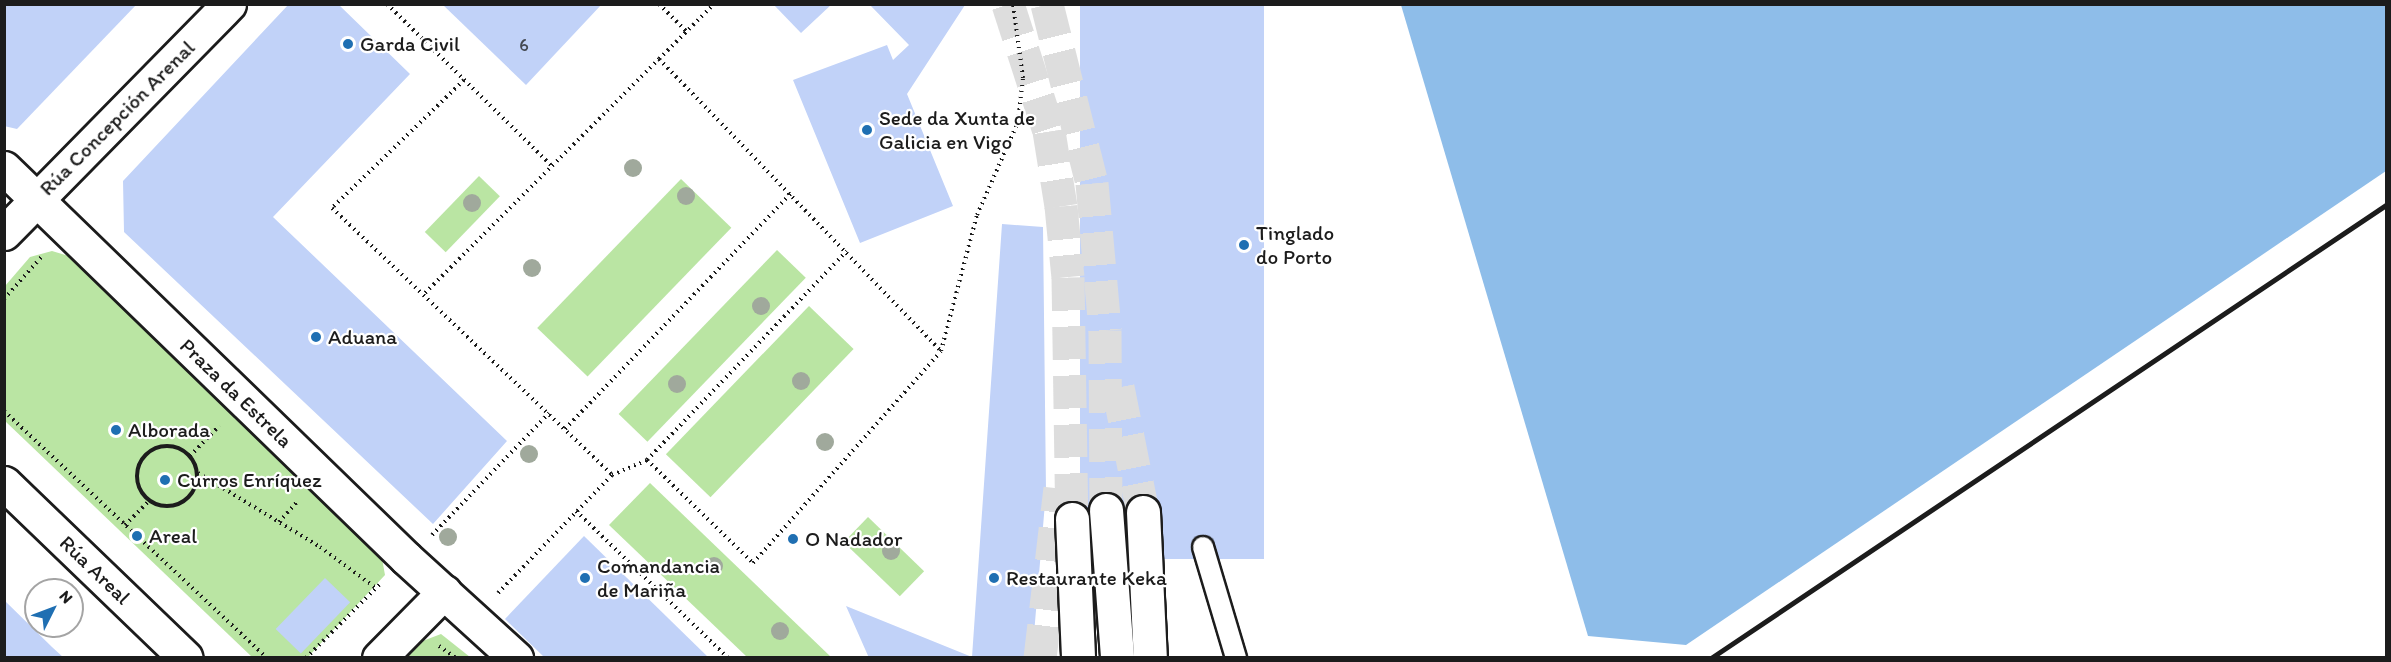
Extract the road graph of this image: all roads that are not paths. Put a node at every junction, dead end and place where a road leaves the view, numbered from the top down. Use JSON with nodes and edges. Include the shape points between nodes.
{"nodes":[{"id":1,"x":229,"y":4,"type":"edge"},
{"id":2,"x":4,"y":168,"type":"edge"},
{"id":3,"x":37,"y":200,"type":"junction"},
{"id":4,"x":4,"y":233,"type":"edge"},
{"id":5,"x":4,"y":483,"type":"edge"},
{"id":6,"x":1106,"y":510,"type":"tunnel mouth"},
{"id":7,"x":1143,"y":512,"type":"tunnel mouth"},
{"id":8,"x":1071,"y":519,"type":"tunnel mouth"},
{"id":9,"x":1203,"y":547,"type":"dead end"},
{"id":10,"x":444,"y":592,"type":"junction"},
{"id":11,"x":186,"y":657,"type":"edge"},
{"id":12,"x":379,"y":657,"type":"edge"},
{"id":13,"x":516,"y":657,"type":"edge"},
{"id":14,"x":1078,"y":657,"type":"edge"},
{"id":15,"x":1117,"y":657,"type":"edge"},
{"id":16,"x":1150,"y":657,"type":"edge"},
{"id":17,"x":1236,"y":657,"type":"edge"}],
"edges":[{"from":1,"to":3,"type":"street","name":"Rúa Concepción Arenal"},
{"from":2,"to":3,"type":"street","name":"Praza da Estrela"},
{"from":3,"to":4,"type":"street","name":"Rúa Concepción Arenal"},
{"from":3,"to":10,"type":"street","name":"Praza da Estrela"},
{"from":5,"to":11,"type":"street","name":"Rúa Areal"},
{"from":6,"to":15,"type":"street"},
{"from":7,"to":16,"type":"street"},
{"from":8,"to":14,"type":"street"},
{"from":9,"to":17,"type":"lane"},
{"from":10,"to":12,"type":"street"},
{"from":10,"to":13,"type":"street","name":"Praza da Estrela"}]}
